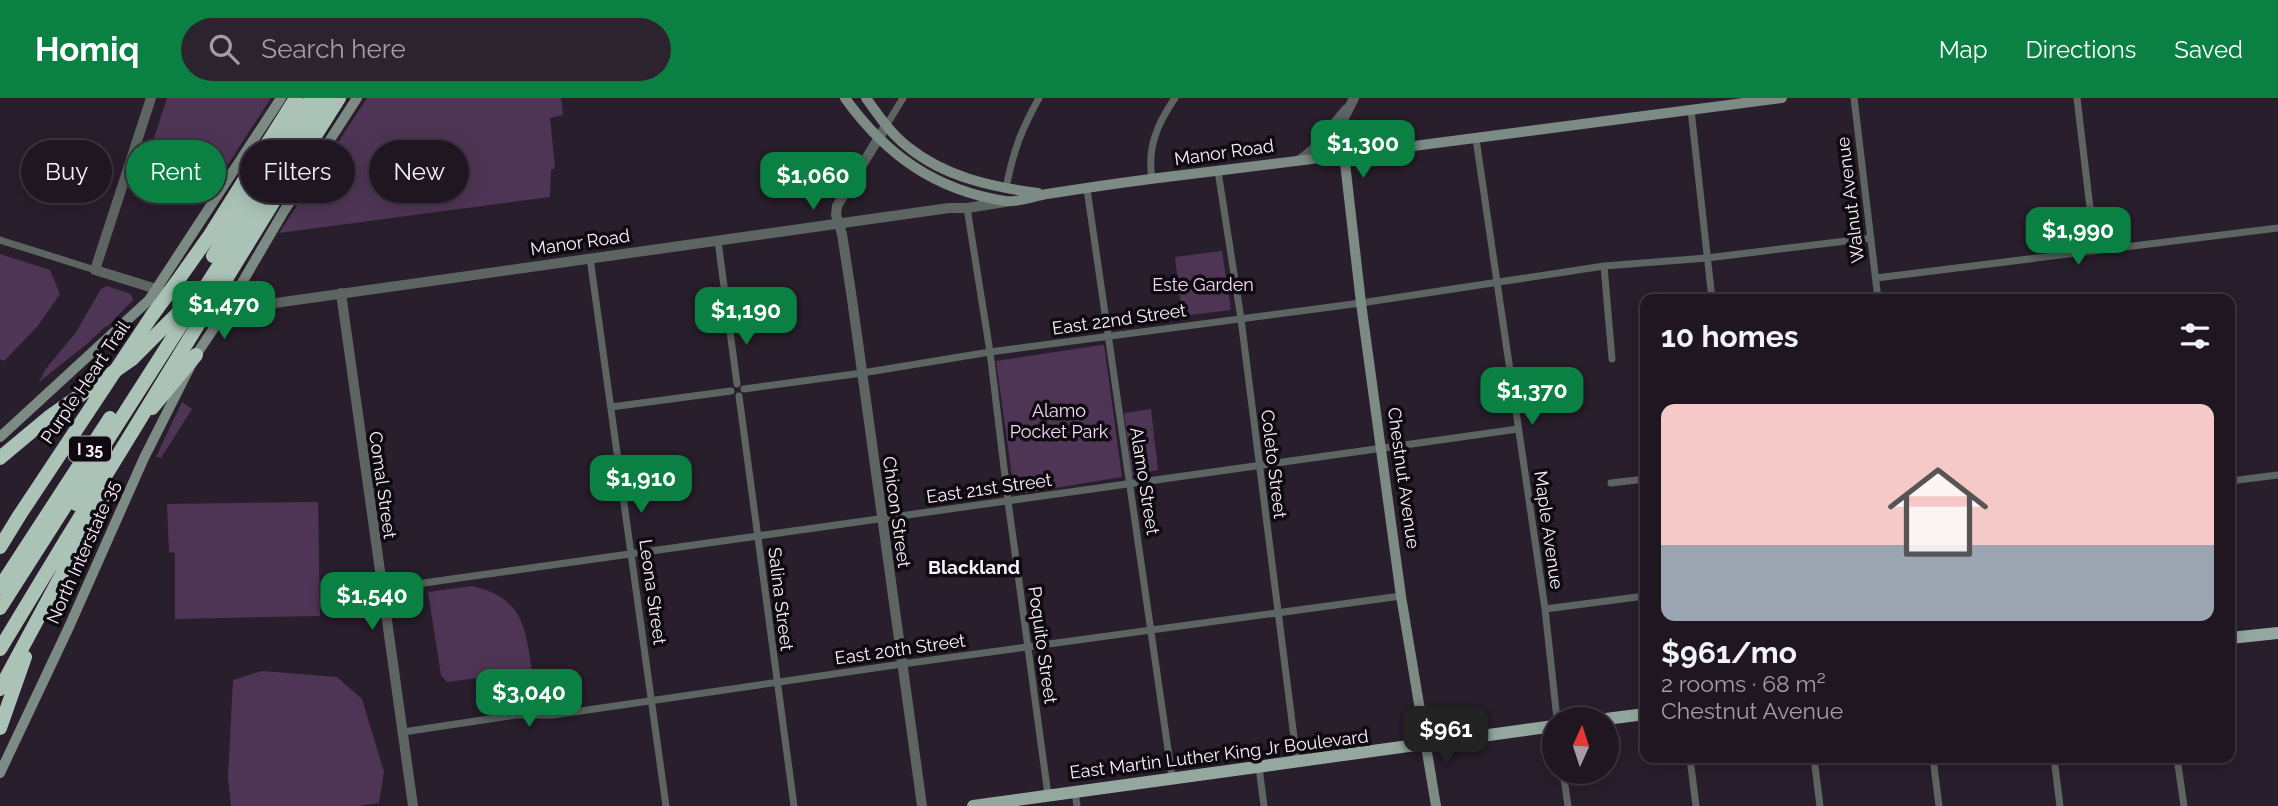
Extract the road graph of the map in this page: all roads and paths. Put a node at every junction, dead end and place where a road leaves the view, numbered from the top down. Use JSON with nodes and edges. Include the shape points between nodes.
{"nodes":[{"id":1,"x":151,"y":98,"type":"edge"},
{"id":2,"x":281,"y":98,"type":"edge"},
{"id":3,"x":296,"y":98,"type":"edge"},
{"id":4,"x":312,"y":98,"type":"edge"},
{"id":5,"x":326,"y":98,"type":"edge"},
{"id":6,"x":339,"y":98,"type":"edge"},
{"id":7,"x":357,"y":98,"type":"edge"},
{"id":8,"x":845,"y":98,"type":"edge"},
{"id":9,"x":866,"y":98,"type":"edge"},
{"id":10,"x":903,"y":98,"type":"edge"},
{"id":11,"x":1040,"y":98,"type":"edge"},
{"id":12,"x":1175,"y":98,"type":"edge"},
{"id":13,"x":1354,"y":98,"type":"edge"},
{"id":14,"x":1782,"y":98,"type":"edge"},
{"id":15,"x":1854,"y":98,"type":"edge"},
{"id":16,"x":2077,"y":98,"type":"edge"},
{"id":17,"x":1347,"y":109,"type":"junction"},
{"id":18,"x":1691,"y":110,"type":"junction"},
{"id":19,"x":886,"y":126,"type":"junction"},
{"id":20,"x":878,"y":139,"type":"junction"},
{"id":21,"x":1476,"y":139,"type":"junction"},
{"id":22,"x":1344,"y":154,"type":"junction"},
{"id":23,"x":1299,"y":160,"type":"junction"},
{"id":24,"x":1218,"y":171,"type":"junction"},
{"id":25,"x":1152,"y":179,"type":"junction"},
{"id":26,"x":1006,"y":188,"type":"junction"},
{"id":27,"x":1087,"y":189,"type":"junction"},
{"id":28,"x":1044,"y":194,"type":"junction"},
{"id":29,"x":1010,"y":202,"type":"junction"},
{"id":30,"x":967,"y":208,"type":"junction"},
{"id":31,"x":839,"y":224,"type":"junction"},
{"id":32,"x":2278,"y":228,"type":"edge"},
{"id":33,"x":1871,"y":238,"type":"junction"},
{"id":34,"x":0,"y":240,"type":"edge"},
{"id":35,"x":718,"y":241,"type":"junction"},
{"id":36,"x":2095,"y":250,"type":"junction"},
{"id":37,"x":590,"y":258,"type":"junction"},
{"id":38,"x":1707,"y":258,"type":"junction"},
{"id":39,"x":1604,"y":266,"type":"junction"},
{"id":40,"x":95,"y":270,"type":"junction"},
{"id":41,"x":1876,"y":278,"type":"junction"},
{"id":42,"x":1497,"y":282,"type":"junction"},
{"id":43,"x":157,"y":289,"type":"junction"},
{"id":44,"x":341,"y":293,"type":"junction"},
{"id":45,"x":1711,"y":294,"type":"edge"},
{"id":46,"x":1878,"y":294,"type":"edge"},
{"id":47,"x":1361,"y":303,"type":"junction"},
{"id":48,"x":226,"y":310,"type":"junction"},
{"id":49,"x":180,"y":311,"type":"junction"},
{"id":50,"x":1241,"y":318,"type":"junction"},
{"id":51,"x":1107,"y":336,"type":"junction"},
{"id":52,"x":189,"y":352,"type":"junction"},
{"id":53,"x":990,"y":352,"type":"junction"},
{"id":54,"x":1612,"y":359,"type":"dead end"},
{"id":55,"x":862,"y":373,"type":"junction"},
{"id":56,"x":740,"y":390,"type":"junction"},
{"id":57,"x":611,"y":407,"type":"junction"},
{"id":58,"x":1518,"y":429,"type":"junction"},
{"id":59,"x":0,"y":437,"type":"edge"},
{"id":60,"x":1382,"y":449,"type":"junction"},
{"id":61,"x":0,"y":457,"type":"edge"},
{"id":62,"x":1259,"y":466,"type":"junction"},
{"id":63,"x":2278,"y":475,"type":"edge"},
{"id":64,"x":1640,"y":480,"type":"edge"},
{"id":65,"x":2235,"y":480,"type":"edge"},
{"id":66,"x":1611,"y":483,"type":"dead end"},
{"id":67,"x":1131,"y":484,"type":"junction"},
{"id":68,"x":1007,"y":501,"type":"junction"},
{"id":69,"x":883,"y":519,"type":"junction"},
{"id":70,"x":758,"y":537,"type":"junction"},
{"id":71,"x":71,"y":544,"type":"junction"},
{"id":72,"x":0,"y":547,"type":"edge"},
{"id":73,"x":632,"y":553,"type":"junction"},
{"id":74,"x":18,"y":580,"type":"junction"},
{"id":75,"x":0,"y":587,"type":"edge"},
{"id":76,"x":381,"y":589,"type":"junction"},
{"id":77,"x":1401,"y":596,"type":"junction"},
{"id":78,"x":1640,"y":597,"type":"edge"},
{"id":79,"x":0,"y":608,"type":"edge"},
{"id":80,"x":1545,"y":609,"type":"junction"},
{"id":81,"x":42,"y":613,"type":"junction"},
{"id":82,"x":1277,"y":614,"type":"junction"},
{"id":83,"x":1151,"y":631,"type":"junction"},
{"id":84,"x":2278,"y":633,"type":"edge"},
{"id":85,"x":2235,"y":637,"type":"edge"},
{"id":86,"x":1028,"y":648,"type":"junction"},
{"id":87,"x":0,"y":649,"type":"edge"},
{"id":88,"x":902,"y":664,"type":"junction"},
{"id":89,"x":776,"y":684,"type":"junction"},
{"id":90,"x":0,"y":689,"type":"edge"},
{"id":91,"x":652,"y":701,"type":"junction"},
{"id":92,"x":1556,"y":707,"type":"edge"},
{"id":93,"x":1640,"y":715,"type":"edge"},
{"id":94,"x":1619,"y":717,"type":"edge"},
{"id":95,"x":0,"y":728,"type":"edge"},
{"id":96,"x":1542,"y":728,"type":"edge"},
{"id":97,"x":402,"y":732,"type":"junction"},
{"id":98,"x":1426,"y":745,"type":"junction"},
{"id":99,"x":1297,"y":761,"type":"junction"},
{"id":100,"x":1691,"y":763,"type":"edge"},
{"id":101,"x":1815,"y":763,"type":"edge"},
{"id":102,"x":1934,"y":763,"type":"edge"},
{"id":103,"x":2055,"y":763,"type":"edge"},
{"id":104,"x":2178,"y":763,"type":"edge"},
{"id":105,"x":1259,"y":767,"type":"junction"},
{"id":106,"x":0,"y":773,"type":"edge"},
{"id":107,"x":1172,"y":777,"type":"junction"},
{"id":108,"x":1565,"y":784,"type":"edge"},
{"id":109,"x":1075,"y":791,"type":"junction"},
{"id":110,"x":1048,"y":794,"type":"junction"},
{"id":111,"x":413,"y":806,"type":"edge"},
{"id":112,"x":666,"y":806,"type":"edge"},
{"id":113,"x":794,"y":806,"type":"edge"},
{"id":114,"x":922,"y":806,"type":"edge"},
{"id":115,"x":973,"y":806,"type":"edge"},
{"id":116,"x":1077,"y":806,"type":"edge"},
{"id":117,"x":1264,"y":806,"type":"edge"},
{"id":118,"x":1436,"y":806,"type":"edge"},
{"id":119,"x":1568,"y":806,"type":"edge"},
{"id":120,"x":1696,"y":806,"type":"edge"},
{"id":121,"x":1820,"y":806,"type":"edge"},
{"id":122,"x":1939,"y":806,"type":"edge"},
{"id":123,"x":2060,"y":806,"type":"edge"},
{"id":124,"x":2184,"y":806,"type":"edge"}],
"edges":[{"from":1,"to":40,"type":"street"},
{"from":2,"to":43,"type":"main road"},
{"from":3,"to":72,"type":"highway","name":"Purple Heart Trail","number":"I 35","bridge":true,"via":[[210,235]]},
{"from":4,"to":49,"type":"highway","number":"I 35"},
{"from":5,"to":74,"type":"highway","number":"I 35"},
{"from":6,"to":52,"type":"highway","bridge":true},
{"from":7,"to":48,"type":"main road","name":"North Interstate 35"},
{"from":8,"to":20,"type":"main road"},
{"from":9,"to":19,"type":"main road"},
{"from":10,"to":19,"type":"street"},
{"from":11,"to":26,"type":"street","via":[[1014,151]]},
{"from":12,"to":25,"type":"street","via":[[1152,147]]},
{"from":13,"to":17,"type":"street"},
{"from":14,"to":18,"type":"main road","name":"Manor Road"},
{"from":15,"to":33,"type":"street","name":"Walnut Avenue"},
{"from":16,"to":36,"type":"street"},
{"from":17,"to":22,"type":"street","via":[[1342,130]]},
{"from":17,"to":23,"type":"street","via":[[1315,150]]},
{"from":18,"to":21,"type":"main road","name":"Manor Road"},
{"from":18,"to":38,"type":"street"},
{"from":19,"to":20,"type":"street"},
{"from":19,"to":26,"type":"main road","via":[[906,146],[938,166]]},
{"from":20,"to":29,"type":"main road","via":[[933,178]]},
{"from":20,"to":31,"type":"street","via":[[837,206]]},
{"from":21,"to":22,"type":"main road","name":"Manor Road"},
{"from":21,"to":42,"type":"street","name":"Maple Avenue"},
{"from":22,"to":23,"type":"main road","name":"Manor Road"},
{"from":22,"to":47,"type":"main road","name":"Chestnut Avenue"},
{"from":23,"to":24,"type":"main road","name":"Manor Road"},
{"from":24,"to":25,"type":"main road","name":"Manor Road"},
{"from":24,"to":50,"type":"street","name":"Coleto Street"},
{"from":25,"to":27,"type":"main road","name":"Manor Road"},
{"from":26,"to":28,"type":"main road"},
{"from":27,"to":28,"type":"main road","name":"Manor Road"},
{"from":27,"to":51,"type":"street","name":"Alamo Street"},
{"from":28,"to":29,"type":"main road"},
{"from":29,"to":30,"type":"street","name":"Manor Road"},
{"from":30,"to":31,"type":"street","name":"Manor Road"},
{"from":30,"to":53,"type":"street","name":"Poquito Street"},
{"from":31,"to":35,"type":"street","name":"Manor Road"},
{"from":31,"to":55,"type":"street","name":"Chicon Street"},
{"from":32,"to":36,"type":"street"},
{"from":33,"to":38,"type":"street","name":"East 22nd Street"},
{"from":33,"to":41,"type":"street","name":"Walnut Avenue"},
{"from":34,"to":40,"type":"street"},
{"from":35,"to":37,"type":"street","name":"Manor Road"},
{"from":35,"to":56,"type":"street","name":"Salina Street"},
{"from":36,"to":41,"type":"street"},
{"from":37,"to":44,"type":"street","name":"Manor Road"},
{"from":37,"to":57,"type":"street","name":"Leona Street"},
{"from":38,"to":39,"type":"street","name":"East 22nd Street"},
{"from":38,"to":45,"type":"street"},
{"from":39,"to":42,"type":"street","name":"East 22nd Street"},
{"from":39,"to":54,"type":"street"},
{"from":40,"to":43,"type":"street","name":"Manor Road"},
{"from":41,"to":46,"type":"street","name":"Walnut Avenue"},
{"from":42,"to":47,"type":"street","name":"East 22nd Street"},
{"from":42,"to":58,"type":"street","name":"Maple Avenue"},
{"from":43,"to":48,"type":"street","name":"Manor Road","bridge":true},
{"from":43,"to":59,"type":"main road"},
{"from":44,"to":48,"type":"street","name":"Manor Road"},
{"from":44,"to":76,"type":"street","name":"Comal Street"},
{"from":47,"to":50,"type":"street","name":"East 22nd Street"},
{"from":47,"to":60,"type":"main road","name":"Chestnut Avenue"},
{"from":48,"to":52,"type":"main road","name":"North Interstate 35"},
{"from":49,"to":61,"type":"highway","via":[[132,359]]},
{"from":49,"to":75,"type":"highway","number":"I 35"},
{"from":50,"to":51,"type":"street","name":"East 22nd Street"},
{"from":50,"to":62,"type":"street","name":"Coleto Street"},
{"from":51,"to":53,"type":"street","name":"East 22nd Street"},
{"from":51,"to":67,"type":"street","name":"Alamo Street"},
{"from":52,"to":71,"type":"highway","bridge":true},
{"from":52,"to":74,"type":"highway"},
{"from":52,"to":106,"type":"main road","name":"North Interstate 35"},
{"from":53,"to":55,"type":"street","name":"East 22nd Street"},
{"from":53,"to":68,"type":"street","name":"Poquito Street"},
{"from":55,"to":56,"type":"street","name":"East 22nd Street"},
{"from":55,"to":69,"type":"street","name":"Chicon Street"},
{"from":56,"to":57,"type":"street","via":[[735,396],[732,391]]},
{"from":56,"to":70,"type":"street","name":"Salina Street"},
{"from":57,"to":73,"type":"street","name":"Leona Street"},
{"from":58,"to":60,"type":"street","name":"East 21st Street"},
{"from":58,"to":80,"type":"street","name":"Maple Avenue"},
{"from":60,"to":62,"type":"street","name":"East 21st Street"},
{"from":60,"to":77,"type":"main road","name":"Chestnut Avenue"},
{"from":62,"to":67,"type":"street","name":"East 21st Street"},
{"from":62,"to":82,"type":"street","name":"Coleto Street"},
{"from":63,"to":65,"type":"street"},
{"from":64,"to":66,"type":"street"},
{"from":67,"to":68,"type":"street","name":"East 21st Street"},
{"from":67,"to":83,"type":"street","name":"Alamo Street"},
{"from":68,"to":69,"type":"street","name":"East 21st Street"},
{"from":68,"to":86,"type":"street","name":"Poquito Street"},
{"from":69,"to":70,"type":"street","name":"East 21st Street"},
{"from":69,"to":88,"type":"street","name":"Chicon Street"},
{"from":70,"to":73,"type":"street","name":"East 21st Street"},
{"from":70,"to":89,"type":"street","name":"Salina Street"},
{"from":71,"to":81,"type":"highway"},
{"from":71,"to":87,"type":"highway"},
{"from":73,"to":76,"type":"street","name":"East 21st Street"},
{"from":73,"to":91,"type":"street","name":"Leona Street"},
{"from":74,"to":79,"type":"highway","number":"I 35"},
{"from":76,"to":97,"type":"street","name":"Comal Street"},
{"from":77,"to":82,"type":"street","name":"East 20th Street"},
{"from":77,"to":98,"type":"main road","name":"Chestnut Avenue"},
{"from":78,"to":80,"type":"street"},
{"from":80,"to":92,"type":"street","name":"Maple Avenue"},
{"from":81,"to":90,"type":"highway"},
{"from":81,"to":95,"type":"highway"},
{"from":82,"to":83,"type":"street","name":"East 20th Street"},
{"from":82,"to":99,"type":"street","name":"Coleto Street"},
{"from":83,"to":86,"type":"street","name":"East 20th Street"},
{"from":83,"to":107,"type":"street","name":"Alamo Street"},
{"from":84,"to":85,"type":"main road"},
{"from":86,"to":88,"type":"street","name":"East 20th Street"},
{"from":86,"to":110,"type":"street","name":"Poquito Street"},
{"from":88,"to":89,"type":"street","name":"East 20th Street"},
{"from":88,"to":114,"type":"street","name":"Chicon Street"},
{"from":89,"to":91,"type":"street","name":"East 20th Street"},
{"from":89,"to":113,"type":"street","name":"Salina Street"},
{"from":91,"to":97,"type":"street","name":"East 20th Street"},
{"from":91,"to":112,"type":"street","name":"Leona Street"},
{"from":93,"to":94,"type":"main road"},
{"from":96,"to":98,"type":"main road","name":"East Martin Luther King Jr Boulevard"},
{"from":97,"to":111,"type":"street","name":"Comal Street"},
{"from":98,"to":99,"type":"main road","name":"East Martin Luther King Jr Boulevard"},
{"from":98,"to":118,"type":"main road","name":"Chestnut Avenue"},
{"from":99,"to":105,"type":"main road","name":"East Martin Luther King Jr Boulevard"},
{"from":100,"to":120,"type":"street"},
{"from":101,"to":121,"type":"street"},
{"from":102,"to":122,"type":"street"},
{"from":103,"to":123,"type":"street"},
{"from":104,"to":124,"type":"street"},
{"from":105,"to":107,"type":"main road","name":"East Martin Luther King Jr Boulevard"},
{"from":105,"to":117,"type":"street"},
{"from":107,"to":109,"type":"main road","name":"East Martin Luther King Jr Boulevard"},
{"from":108,"to":119,"type":"street"},
{"from":109,"to":110,"type":"main road","name":"East Martin Luther King Jr Boulevard"},
{"from":109,"to":116,"type":"street"},
{"from":110,"to":115,"type":"main road","name":"East Martin Luther King Jr Boulevard"}]}
